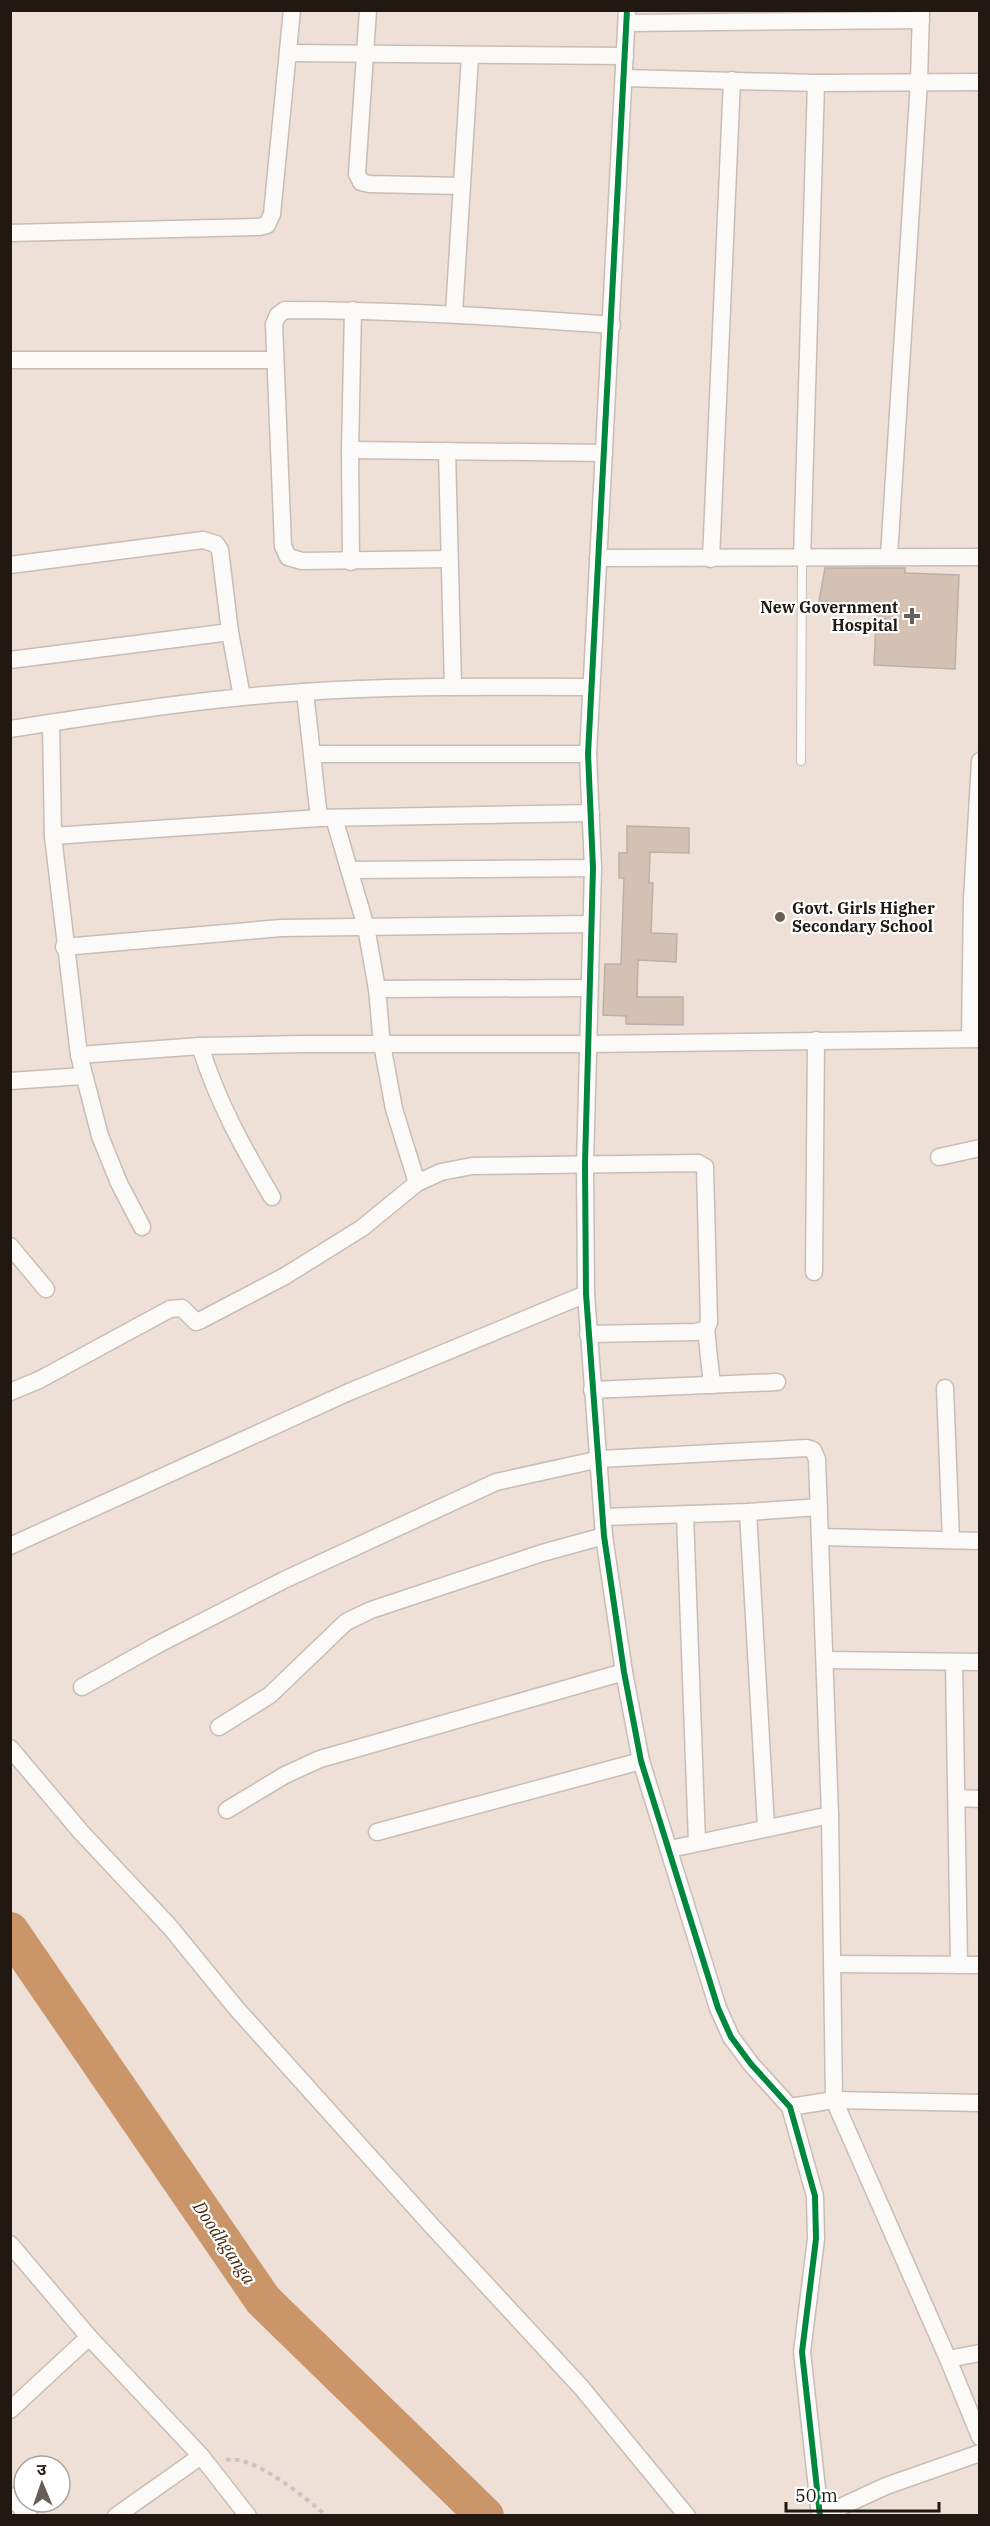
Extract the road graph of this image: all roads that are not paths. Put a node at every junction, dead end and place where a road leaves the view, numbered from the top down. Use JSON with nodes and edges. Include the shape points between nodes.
{"nodes":[{"id":1,"x":292,"y":10,"type":"edge"},
{"id":2,"x":368,"y":10,"type":"edge"},
{"id":3,"x":921,"y":15,"type":"edge"},
{"id":4,"x":627,"y":17,"type":"edge"},
{"id":5,"x":288,"y":52,"type":"junction"},
{"id":6,"x":365,"y":53,"type":"junction"},
{"id":7,"x":470,"y":56,"type":"junction"},
{"id":8,"x":625,"y":56,"type":"junction"},
{"id":9,"x":624,"y":78,"type":"junction"},
{"id":10,"x":732,"y":80,"type":"junction"},
{"id":11,"x":920,"y":81,"type":"junction"},
{"id":12,"x":980,"y":82,"type":"edge"},
{"id":13,"x":816,"y":83,"type":"junction"},
{"id":14,"x":461,"y":186,"type":"junction"},
{"id":15,"x":10,"y":233,"type":"edge"},
{"id":16,"x":353,"y":310,"type":"junction"},
{"id":17,"x":454,"y":313,"type":"junction"},
{"id":18,"x":612,"y":325,"type":"junction"},
{"id":19,"x":10,"y":360,"type":"edge"},
{"id":20,"x":274,"y":360,"type":"junction"},
{"id":21,"x":350,"y":450,"type":"junction"},
{"id":22,"x":447,"y":451,"type":"junction"},
{"id":23,"x":604,"y":453,"type":"junction"},
{"id":24,"x":889,"y":556,"type":"junction"},
{"id":25,"x":980,"y":557,"type":"edge"},
{"id":26,"x":598,"y":558,"type":"junction"},
{"id":27,"x":802,"y":558,"type":"junction"},
{"id":28,"x":449,"y":559,"type":"junction"},
{"id":29,"x":711,"y":559,"type":"junction"},
{"id":30,"x":351,"y":562,"type":"junction"},
{"id":31,"x":10,"y":565,"type":"edge"},
{"id":32,"x":230,"y":632,"type":"junction"},
{"id":33,"x":10,"y":660,"type":"edge"},
{"id":34,"x":453,"y":687,"type":"junction"},
{"id":35,"x":591,"y":687,"type":"junction"},
{"id":36,"x":305,"y":692,"type":"junction"},
{"id":37,"x":242,"y":697,"type":"junction"},
{"id":38,"x":51,"y":723,"type":"junction"},
{"id":39,"x":10,"y":729,"type":"edge"},
{"id":40,"x":312,"y":754,"type":"junction"},
{"id":41,"x":588,"y":754,"type":"junction"},
{"id":42,"x":801,"y":761,"type":"dead end"},
{"id":43,"x":980,"y":761,"type":"edge"},
{"id":44,"x":591,"y":813,"type":"junction"},
{"id":45,"x":326,"y":818,"type":"junction"},
{"id":46,"x":53,"y":836,"type":"junction"},
{"id":47,"x":592,"y":868,"type":"junction"},
{"id":48,"x":350,"y":870,"type":"junction"},
{"id":49,"x":591,"y":924,"type":"junction"},
{"id":50,"x":366,"y":927,"type":"junction"},
{"id":51,"x":64,"y":947,"type":"junction"},
{"id":52,"x":589,"y":988,"type":"junction"},
{"id":53,"x":377,"y":989,"type":"junction"},
{"id":54,"x":975,"y":1039,"type":"edge"},
{"id":55,"x":816,"y":1040,"type":"junction"},
{"id":56,"x":382,"y":1044,"type":"junction"},
{"id":57,"x":588,"y":1044,"type":"junction"},
{"id":58,"x":200,"y":1046,"type":"junction"},
{"id":59,"x":79,"y":1055,"type":"junction"},
{"id":60,"x":83,"y":1076,"type":"junction"},
{"id":61,"x":10,"y":1081,"type":"edge"},
{"id":62,"x":980,"y":1149,"type":"edge"},
{"id":63,"x":939,"y":1157,"type":"dead end"},
{"id":64,"x":585,"y":1164,"type":"junction"},
{"id":65,"x":417,"y":1184,"type":"junction"},
{"id":66,"x":272,"y":1197,"type":"dead end"},
{"id":67,"x":142,"y":1227,"type":"dead end"},
{"id":68,"x":10,"y":1246,"type":"edge"},
{"id":69,"x":814,"y":1272,"type":"dead end"},
{"id":70,"x":46,"y":1289,"type":"dead end"},
{"id":71,"x":586,"y":1294,"type":"junction"},
{"id":72,"x":706,"y":1329,"type":"junction"},
{"id":73,"x":588,"y":1334,"type":"junction"},
{"id":74,"x":777,"y":1382,"type":"dead end"},
{"id":75,"x":712,"y":1385,"type":"junction"},
{"id":76,"x":945,"y":1388,"type":"dead end"},
{"id":77,"x":591,"y":1390,"type":"junction"},
{"id":78,"x":10,"y":1392,"type":"edge"},
{"id":79,"x":600,"y":1459,"type":"junction"},
{"id":80,"x":819,"y":1507,"type":"junction"},
{"id":81,"x":748,"y":1512,"type":"junction"},
{"id":82,"x":685,"y":1515,"type":"junction"},
{"id":83,"x":603,"y":1517,"type":"junction"},
{"id":84,"x":604,"y":1536,"type":"junction"},
{"id":85,"x":820,"y":1537,"type":"junction"},
{"id":86,"x":951,"y":1540,"type":"junction"},
{"id":87,"x":980,"y":1542,"type":"edge"},
{"id":88,"x":10,"y":1546,"type":"edge"},
{"id":89,"x":826,"y":1660,"type":"junction"},
{"id":90,"x":954,"y":1662,"type":"junction"},
{"id":91,"x":980,"y":1662,"type":"edge"},
{"id":92,"x":624,"y":1672,"type":"junction"},
{"id":93,"x":82,"y":1687,"type":"dead end"},
{"id":94,"x":219,"y":1727,"type":"dead end"},
{"id":95,"x":10,"y":1748,"type":"edge"},
{"id":96,"x":641,"y":1761,"type":"junction"},
{"id":97,"x":957,"y":1798,"type":"junction"},
{"id":98,"x":980,"y":1799,"type":"edge"},
{"id":99,"x":227,"y":1810,"type":"dead end"},
{"id":100,"x":830,"y":1815,"type":"junction"},
{"id":101,"x":766,"y":1827,"type":"junction"},
{"id":102,"x":377,"y":1832,"type":"dead end"},
{"id":103,"x":697,"y":1842,"type":"junction"},
{"id":104,"x":670,"y":1849,"type":"junction"},
{"id":105,"x":833,"y":1964,"type":"junction"},
{"id":106,"x":959,"y":1965,"type":"junction"},
{"id":107,"x":980,"y":1965,"type":"edge"},
{"id":108,"x":834,"y":2100,"type":"junction"},
{"id":109,"x":980,"y":2103,"type":"edge"},
{"id":110,"x":790,"y":2107,"type":"junction"},
{"id":111,"x":11,"y":2248,"type":"edge"},
{"id":112,"x":89,"y":2337,"type":"junction"},
{"id":113,"x":980,"y":2353,"type":"edge"},
{"id":114,"x":948,"y":2359,"type":"junction"},
{"id":115,"x":10,"y":2410,"type":"edge"},
{"id":116,"x":980,"y":2437,"type":"edge"},
{"id":117,"x":980,"y":2453,"type":"edge"},
{"id":118,"x":204,"y":2460,"type":"junction"},
{"id":119,"x":10,"y":2496,"type":"edge"},
{"id":120,"x":29,"y":2516,"type":"edge"},
{"id":121,"x":116,"y":2516,"type":"edge"},
{"id":122,"x":248,"y":2516,"type":"edge"},
{"id":123,"x":687,"y":2516,"type":"edge"},
{"id":124,"x":820,"y":2516,"type":"edge"}],
"edges":[{"from":1,"to":5,"type":"street"},
{"from":2,"to":6,"type":"street"},
{"from":3,"to":4,"type":"street"},
{"from":3,"to":11,"type":"street"},
{"from":4,"to":8,"type":"street"},
{"from":5,"to":6,"type":"street"},
{"from":5,"to":15,"type":"street","via":[[272,214],[267,225]]},
{"from":6,"to":7,"type":"street"},
{"from":6,"to":14,"type":"street","via":[[357,174],[362,182]]},
{"from":7,"to":8,"type":"street"},
{"from":7,"to":14,"type":"street"},
{"from":8,"to":9,"type":"street"},
{"from":9,"to":10,"type":"street"},
{"from":9,"to":18,"type":"street"},
{"from":10,"to":13,"type":"street"},
{"from":10,"to":29,"type":"street"},
{"from":11,"to":12,"type":"street"},
{"from":11,"to":13,"type":"street"},
{"from":11,"to":24,"type":"street"},
{"from":13,"to":27,"type":"street"},
{"from":14,"to":17,"type":"street"},
{"from":16,"to":17,"type":"street"},
{"from":16,"to":20,"type":"street","via":[[285,310],[274,324]]},
{"from":16,"to":21,"type":"street"},
{"from":17,"to":18,"type":"street"},
{"from":18,"to":23,"type":"street"},
{"from":19,"to":20,"type":"street"},
{"from":20,"to":30,"type":"street","via":[[283,546],[288,557],[302,561]]},
{"from":21,"to":22,"type":"street"},
{"from":21,"to":30,"type":"street"},
{"from":22,"to":23,"type":"street"},
{"from":22,"to":28,"type":"street"},
{"from":23,"to":26,"type":"street"},
{"from":24,"to":25,"type":"street"},
{"from":24,"to":27,"type":"street"},
{"from":26,"to":29,"type":"street"},
{"from":26,"to":35,"type":"street"},
{"from":27,"to":29,"type":"street"},
{"from":27,"to":42,"type":"lane"},
{"from":28,"to":30,"type":"street"},
{"from":28,"to":34,"type":"street"},
{"from":31,"to":32,"type":"street","via":[[203,540],[216,544],[220,550]]},
{"from":32,"to":33,"type":"street"},
{"from":32,"to":37,"type":"street"},
{"from":34,"to":35,"type":"street"},
{"from":34,"to":36,"type":"street"},
{"from":35,"to":41,"type":"street"},
{"from":36,"to":37,"type":"street"},
{"from":36,"to":40,"type":"street"},
{"from":37,"to":38,"type":"street"},
{"from":38,"to":39,"type":"street"},
{"from":38,"to":46,"type":"street"},
{"from":40,"to":41,"type":"street"},
{"from":40,"to":45,"type":"street"},
{"from":41,"to":44,"type":"street"},
{"from":43,"to":54,"type":"street","via":[[972,900]]},
{"from":44,"to":45,"type":"street"},
{"from":44,"to":47,"type":"street"},
{"from":45,"to":46,"type":"street"},
{"from":45,"to":48,"type":"street"},
{"from":46,"to":51,"type":"street"},
{"from":47,"to":48,"type":"street"},
{"from":47,"to":49,"type":"street"},
{"from":48,"to":50,"type":"street"},
{"from":49,"to":50,"type":"street"},
{"from":49,"to":52,"type":"street"},
{"from":50,"to":51,"type":"street","via":[[269,929]]},
{"from":50,"to":53,"type":"street"},
{"from":51,"to":59,"type":"street"},
{"from":52,"to":53,"type":"street"},
{"from":52,"to":57,"type":"street"},
{"from":53,"to":56,"type":"street"},
{"from":54,"to":55,"type":"street"},
{"from":55,"to":57,"type":"street"},
{"from":55,"to":69,"type":"street"},
{"from":56,"to":57,"type":"street"},
{"from":56,"to":58,"type":"street"},
{"from":56,"to":65,"type":"street","via":[[394,1109]]},
{"from":57,"to":64,"type":"street"},
{"from":58,"to":59,"type":"street"},
{"from":58,"to":66,"type":"street","via":[[216,1094]]},
{"from":59,"to":60,"type":"street"},
{"from":60,"to":61,"type":"street"},
{"from":60,"to":67,"type":"street","via":[[118,1183]]},
{"from":62,"to":63,"type":"street"},
{"from":64,"to":65,"type":"street","via":[[472,1166],[441,1172]]},
{"from":64,"to":71,"type":"street"},
{"from":64,"to":72,"type":"street","via":[[698,1163],[705,1167],[709,1322]]},
{"from":65,"to":78,"type":"street","via":[[362,1228],[295,1270],[201,1320],[192,1320],[182,1308],[170,1309]]},
{"from":68,"to":70,"type":"street"},
{"from":71,"to":73,"type":"street"},
{"from":71,"to":88,"type":"street","via":[[349,1392]]},
{"from":72,"to":73,"type":"street"},
{"from":72,"to":75,"type":"street"},
{"from":73,"to":77,"type":"street"},
{"from":74,"to":75,"type":"street"},
{"from":75,"to":77,"type":"street"},
{"from":76,"to":86,"type":"street"},
{"from":77,"to":79,"type":"street"},
{"from":79,"to":80,"type":"street","via":[[807,1448],[813,1450],[817,1459]]},
{"from":79,"to":83,"type":"street"},
{"from":79,"to":93,"type":"street","via":[[496,1482],[469,1493],[284,1580]]},
{"from":80,"to":81,"type":"street"},
{"from":80,"to":85,"type":"street"},
{"from":81,"to":82,"type":"street"},
{"from":81,"to":101,"type":"street"},
{"from":82,"to":83,"type":"street"},
{"from":82,"to":103,"type":"street"},
{"from":83,"to":84,"type":"street"},
{"from":84,"to":92,"type":"street"},
{"from":84,"to":94,"type":"street","via":[[507,1564],[346,1622],[283,1684]]},
{"from":85,"to":86,"type":"street"},
{"from":85,"to":89,"type":"street"},
{"from":86,"to":87,"type":"street"},
{"from":89,"to":90,"type":"street"},
{"from":89,"to":100,"type":"street"},
{"from":90,"to":91,"type":"street"},
{"from":90,"to":97,"type":"street"},
{"from":92,"to":96,"type":"street"},
{"from":92,"to":99,"type":"street","via":[[320,1759]]},
{"from":95,"to":123,"type":"street","via":[[81,1832],[170,1927],[236,2008],[581,2387]]},
{"from":96,"to":102,"type":"street"},
{"from":96,"to":104,"type":"street"},
{"from":97,"to":98,"type":"street"},
{"from":97,"to":106,"type":"street"},
{"from":100,"to":101,"type":"street"},
{"from":100,"to":105,"type":"street"},
{"from":101,"to":103,"type":"street"},
{"from":103,"to":104,"type":"street"},
{"from":104,"to":110,"type":"street","via":[[718,2008],[731,2037]]},
{"from":105,"to":106,"type":"street"},
{"from":105,"to":108,"type":"street"},
{"from":106,"to":107,"type":"street"},
{"from":108,"to":109,"type":"street"},
{"from":108,"to":110,"type":"street"},
{"from":108,"to":114,"type":"street"},
{"from":110,"to":124,"type":"street","via":[[815,2196],[816,2239],[802,2352]]},
{"from":111,"to":112,"type":"street"},
{"from":112,"to":115,"type":"street"},
{"from":112,"to":118,"type":"street"},
{"from":113,"to":114,"type":"street"},
{"from":114,"to":116,"type":"street"},
{"from":117,"to":124,"type":"street","via":[[886,2486]]},
{"from":118,"to":121,"type":"street"},
{"from":118,"to":122,"type":"street"},
{"from":119,"to":120,"type":"street"}]}
